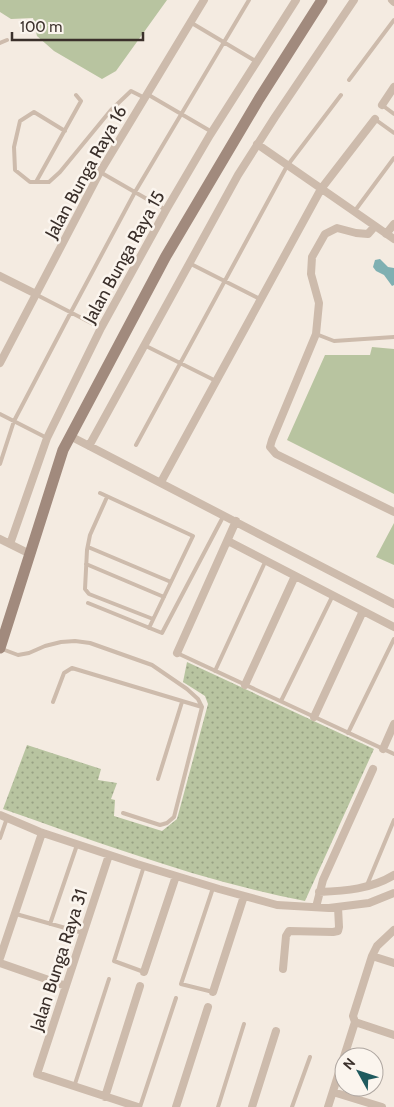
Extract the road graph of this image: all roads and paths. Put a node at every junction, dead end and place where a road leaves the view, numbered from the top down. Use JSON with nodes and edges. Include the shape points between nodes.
{"nodes":[{"id":1,"x":204,"y":0,"type":"edge"},
{"id":2,"x":249,"y":0,"type":"edge"},
{"id":3,"x":296,"y":0,"type":"edge"},
{"id":4,"x":322,"y":0,"type":"edge"},
{"id":5,"x":354,"y":0,"type":"edge"},
{"id":6,"x":394,"y":20,"type":"edge"},
{"id":7,"x":190,"y":22,"type":"junction"},
{"id":8,"x":7,"y":40,"type":"dead end"},
{"id":9,"x":0,"y":43,"type":"edge"},
{"id":10,"x":224,"y":43,"type":"junction"},
{"id":11,"x":257,"y":62,"type":"junction"},
{"id":12,"x":349,"y":80,"type":"dead end"},
{"id":13,"x":394,"y":87,"type":"edge"},
{"id":14,"x":76,"y":95,"type":"dead end"},
{"id":15,"x":341,"y":95,"type":"dead end"},
{"id":16,"x":146,"y":96,"type":"junction"},
{"id":17,"x":382,"y":105,"type":"joint"},
{"id":18,"x":181,"y":114,"type":"junction"},
{"id":19,"x":394,"y":114,"type":"edge"},
{"id":20,"x":375,"y":119,"type":"joint"},
{"id":21,"x":65,"y":131,"type":"junction"},
{"id":22,"x":212,"y":132,"type":"junction"},
{"id":23,"x":394,"y":133,"type":"edge"},
{"id":24,"x":257,"y":144,"type":"junction"},
{"id":25,"x":394,"y":158,"type":"edge"},
{"id":26,"x":287,"y":166,"type":"junction"},
{"id":27,"x":100,"y":172,"type":"junction"},
{"id":28,"x":36,"y":182,"type":"junction"},
{"id":29,"x":321,"y":189,"type":"junction"},
{"id":30,"x":135,"y":192,"type":"junction"},
{"id":31,"x":166,"y":210,"type":"junction"},
{"id":32,"x":354,"y":212,"type":"junction"},
{"id":33,"x":394,"y":224,"type":"edge"},
{"id":34,"x":374,"y":226,"type":"junction"},
{"id":35,"x":386,"y":234,"type":"junction"},
{"id":36,"x":394,"y":239,"type":"edge"},
{"id":37,"x":189,"y":263,"type":"junction"},
{"id":38,"x":0,"y":276,"type":"edge"},
{"id":39,"x":225,"y":281,"type":"junction"},
{"id":40,"x":36,"y":294,"type":"junction"},
{"id":41,"x":260,"y":298,"type":"junction"},
{"id":42,"x":71,"y":312,"type":"junction"},
{"id":43,"x":102,"y":328,"type":"junction"},
{"id":44,"x":316,"y":334,"type":"junction"},
{"id":45,"x":394,"y":337,"type":"edge"},
{"id":46,"x":144,"y":345,"type":"junction"},
{"id":47,"x":0,"y":362,"type":"edge"},
{"id":48,"x":180,"y":363,"type":"junction"},
{"id":49,"x":216,"y":381,"type":"junction"},
{"id":50,"x":0,"y":414,"type":"edge"},
{"id":51,"x":14,"y":421,"type":"junction"},
{"id":52,"x":70,"y":436,"type":"junction"},
{"id":53,"x":47,"y":438,"type":"junction"},
{"id":54,"x":136,"y":445,"type":"dead end"},
{"id":55,"x":89,"y":446,"type":"junction"},
{"id":56,"x":0,"y":464,"type":"edge"},
{"id":57,"x":161,"y":482,"type":"junction"},
{"id":58,"x":100,"y":493,"type":"dead end"},
{"id":59,"x":107,"y":497,"type":"junction"},
{"id":60,"x":394,"y":512,"type":"edge"},
{"id":61,"x":224,"y":515,"type":"junction"},
{"id":62,"x":236,"y":521,"type":"junction"},
{"id":63,"x":0,"y":539,"type":"edge"},
{"id":64,"x":228,"y":541,"type":"junction"},
{"id":65,"x":10,"y":544,"type":"junction"},
{"id":66,"x":88,"y":546,"type":"junction"},
{"id":67,"x":30,"y":554,"type":"junction"},
{"id":68,"x":266,"y":560,"type":"junction"},
{"id":69,"x":86,"y":564,"type":"junction"},
{"id":70,"x":295,"y":576,"type":"junction"},
{"id":71,"x":171,"y":582,"type":"junction"},
{"id":72,"x":333,"y":595,"type":"junction"},
{"id":73,"x":164,"y":598,"type":"junction"},
{"id":74,"x":88,"y":603,"type":"dead end"},
{"id":75,"x":394,"y":604,"type":"edge"},
{"id":76,"x":363,"y":611,"type":"junction"},
{"id":77,"x":153,"y":619,"type":"junction"},
{"id":78,"x":394,"y":627,"type":"edge"},
{"id":79,"x":149,"y":628,"type":"junction"},
{"id":80,"x":394,"y":639,"type":"edge"},
{"id":81,"x":0,"y":648,"type":"edge"},
{"id":82,"x":177,"y":653,"type":"joint"},
{"id":83,"x":215,"y":670,"type":"junction"},
{"id":84,"x":244,"y":684,"type":"junction"},
{"id":85,"x":280,"y":701,"type":"junction"},
{"id":86,"x":53,"y":702,"type":"dead end"},
{"id":87,"x":182,"y":702,"type":"junction"},
{"id":88,"x":202,"y":707,"type":"junction"},
{"id":89,"x":314,"y":717,"type":"junction"},
{"id":90,"x":394,"y":724,"type":"edge"},
{"id":91,"x":348,"y":733,"type":"junction"},
{"id":92,"x":383,"y":749,"type":"junction"},
{"id":93,"x":394,"y":754,"type":"edge"},
{"id":94,"x":373,"y":769,"type":"dead end"},
{"id":95,"x":158,"y":779,"type":"dead end"},
{"id":96,"x":123,"y":813,"type":"dead end"},
{"id":97,"x":3,"y":816,"type":"edge"},
{"id":98,"x":394,"y":820,"type":"edge"},
{"id":99,"x":42,"y":833,"type":"junction"},
{"id":100,"x":388,"y":833,"type":"junction"},
{"id":101,"x":394,"y":836,"type":"edge"},
{"id":102,"x":0,"y":838,"type":"edge"},
{"id":103,"x":77,"y":845,"type":"junction"},
{"id":104,"x":109,"y":855,"type":"junction"},
{"id":105,"x":144,"y":866,"type":"junction"},
{"id":106,"x":394,"y":875,"type":"edge"},
{"id":107,"x":176,"y":876,"type":"junction"},
{"id":108,"x":366,"y":887,"type":"junction"},
{"id":109,"x":213,"y":888,"type":"junction"},
{"id":110,"x":320,"y":892,"type":"junction"},
{"id":111,"x":394,"y":893,"type":"edge"},
{"id":112,"x":244,"y":896,"type":"junction"},
{"id":113,"x":316,"y":907,"type":"junction"},
{"id":114,"x":338,"y":907,"type":"junction"},
{"id":115,"x":14,"y":914,"type":"junction"},
{"id":116,"x":50,"y":924,"type":"junction"},
{"id":117,"x":394,"y":930,"type":"edge"},
{"id":118,"x":83,"y":933,"type":"junction"},
{"id":119,"x":372,"y":956,"type":"junction"},
{"id":120,"x":0,"y":958,"type":"edge"},
{"id":121,"x":0,"y":963,"type":"edge"},
{"id":122,"x":394,"y":963,"type":"edge"},
{"id":123,"x":283,"y":969,"type":"dead end"},
{"id":124,"x":144,"y":972,"type":"joint"},
{"id":125,"x":109,"y":979,"type":"dead end"},
{"id":126,"x":66,"y":986,"type":"junction"},
{"id":127,"x":140,"y":986,"type":"dead end"},
{"id":128,"x":213,"y":992,"type":"joint"},
{"id":129,"x":176,"y":998,"type":"dead end"},
{"id":130,"x":208,"y":1007,"type":"dead end"},
{"id":131,"x":355,"y":1022,"type":"junction"},
{"id":132,"x":244,"y":1024,"type":"dead end"},
{"id":133,"x":276,"y":1032,"type":"dead end"},
{"id":134,"x":394,"y":1035,"type":"edge"},
{"id":135,"x":310,"y":1057,"type":"dead end"},
{"id":136,"x":74,"y":1087,"type":"junction"},
{"id":137,"x":333,"y":1092,"type":"junction"},
{"id":138,"x":105,"y":1097,"type":"junction"},
{"id":139,"x":139,"y":1107,"type":"edge"},
{"id":140,"x":176,"y":1107,"type":"edge"},
{"id":141,"x":218,"y":1107,"type":"edge"},
{"id":142,"x":252,"y":1107,"type":"edge"},
{"id":143,"x":292,"y":1107,"type":"edge"},
{"id":144,"x":328,"y":1107,"type":"edge"},
{"id":145,"x":382,"y":1107,"type":"edge"}],
"edges":[{"from":1,"to":7,"type":"street","name":"Jalan Bunga Raya 16"},
{"from":2,"to":10,"type":"lane"},
{"from":3,"to":11,"type":"street","name":"Jalan Bunga Raya 15"},
{"from":4,"to":52,"type":"street","via":[[166,256]]},
{"from":5,"to":24,"type":"street"},
{"from":6,"to":12,"type":"lane"},
{"from":7,"to":10,"type":"lane"},
{"from":7,"to":16,"type":"street","name":"Jalan Bunga Raya 16"},
{"from":8,"to":9,"type":"lane"},
{"from":10,"to":11,"type":"lane"},
{"from":10,"to":18,"type":"lane"},
{"from":11,"to":22,"type":"street","name":"Jalan Bunga Raya 15"},
{"from":13,"to":17,"type":"street"},
{"from":14,"to":21,"type":"lane","via":[[81,102]]},
{"from":15,"to":26,"type":"lane"},
{"from":16,"to":18,"type":"lane"},
{"from":16,"to":27,"type":"street","name":"Jalan Bunga Raya 16"},
{"from":16,"to":28,"type":"lane","via":[[131,91],[50,182]]},
{"from":17,"to":19,"type":"lane"},
{"from":18,"to":22,"type":"lane"},
{"from":18,"to":30,"type":"lane"},
{"from":20,"to":23,"type":"lane"},
{"from":20,"to":29,"type":"street"},
{"from":21,"to":28,"type":"lane"},
{"from":21,"to":28,"type":"lane","via":[[34,112],[20,121],[14,147],[15,170],[30,182]]},
{"from":22,"to":31,"type":"street","name":"Jalan Bunga Raya 15"},
{"from":24,"to":26,"type":"street"},
{"from":24,"to":37,"type":"street"},
{"from":25,"to":32,"type":"lane"},
{"from":26,"to":29,"type":"street"},
{"from":26,"to":39,"type":"lane"},
{"from":27,"to":30,"type":"lane"},
{"from":27,"to":40,"type":"street","name":"Jalan Bunga Raya 16"},
{"from":29,"to":32,"type":"street"},
{"from":29,"to":41,"type":"street"},
{"from":30,"to":31,"type":"lane"},
{"from":30,"to":42,"type":"lane"},
{"from":31,"to":43,"type":"street","name":"Jalan Bunga Raya 15"},
{"from":32,"to":34,"type":"street"},
{"from":33,"to":35,"type":"street"},
{"from":34,"to":35,"type":"street"},
{"from":34,"to":44,"type":"street","via":[[368,234],[337,228],[320,240],[310,267],[319,303]]},
{"from":35,"to":36,"type":"street"},
{"from":37,"to":39,"type":"lane"},
{"from":37,"to":46,"type":"street"},
{"from":38,"to":40,"type":"street"},
{"from":39,"to":41,"type":"lane"},
{"from":39,"to":48,"type":"lane"},
{"from":40,"to":42,"type":"lane"},
{"from":40,"to":47,"type":"street","name":"Jalan Bunga Raya 16"},
{"from":41,"to":49,"type":"street"},
{"from":42,"to":43,"type":"lane"},
{"from":42,"to":51,"type":"lane"},
{"from":43,"to":53,"type":"street","name":"Jalan Bunga Raya 15"},
{"from":44,"to":45,"type":"lane","via":[[334,341]]},
{"from":44,"to":60,"type":"street","via":[[270,448],[276,454]]},
{"from":46,"to":48,"type":"lane"},
{"from":46,"to":55,"type":"street"},
{"from":48,"to":49,"type":"lane"},
{"from":48,"to":54,"type":"lane"},
{"from":49,"to":57,"type":"street"},
{"from":50,"to":51,"type":"lane"},
{"from":51,"to":53,"type":"lane"},
{"from":51,"to":56,"type":"lane"},
{"from":52,"to":55,"type":"street"},
{"from":52,"to":67,"type":"street"},
{"from":53,"to":65,"type":"street","name":"Jalan Bunga Raya 15"},
{"from":55,"to":57,"type":"street"},
{"from":57,"to":61,"type":"street"},
{"from":58,"to":59,"type":"lane"},
{"from":59,"to":66,"type":"lane"},
{"from":59,"to":71,"type":"lane","via":[[193,536]]},
{"from":61,"to":62,"type":"street"},
{"from":61,"to":79,"type":"lane","via":[[162,633]]},
{"from":62,"to":64,"type":"street"},
{"from":62,"to":75,"type":"street"},
{"from":63,"to":65,"type":"street"},
{"from":64,"to":68,"type":"street"},
{"from":64,"to":82,"type":"street"},
{"from":65,"to":67,"type":"street"},
{"from":66,"to":69,"type":"lane"},
{"from":66,"to":71,"type":"lane"},
{"from":67,"to":81,"type":"street"},
{"from":68,"to":70,"type":"street"},
{"from":68,"to":83,"type":"lane"},
{"from":69,"to":73,"type":"lane"},
{"from":69,"to":77,"type":"lane","via":[[85,589],[90,594]]},
{"from":70,"to":72,"type":"street"},
{"from":70,"to":84,"type":"street"},
{"from":71,"to":73,"type":"lane"},
{"from":72,"to":76,"type":"street"},
{"from":72,"to":85,"type":"lane"},
{"from":73,"to":77,"type":"lane"},
{"from":74,"to":79,"type":"lane"},
{"from":76,"to":78,"type":"street"},
{"from":76,"to":89,"type":"street"},
{"from":77,"to":79,"type":"lane"},
{"from":80,"to":91,"type":"lane"},
{"from":81,"to":88,"type":"lane","via":[[18,654],[61,642],[90,643],[152,665],[187,689]]},
{"from":82,"to":83,"type":"lane"},
{"from":83,"to":84,"type":"lane"},
{"from":84,"to":85,"type":"lane"},
{"from":85,"to":89,"type":"lane"},
{"from":86,"to":87,"type":"lane","via":[[64,673],[72,668]]},
{"from":87,"to":88,"type":"lane"},
{"from":87,"to":95,"type":"lane"},
{"from":88,"to":96,"type":"lane","via":[[174,817],[160,825]]},
{"from":89,"to":91,"type":"lane"},
{"from":90,"to":92,"type":"street"},
{"from":91,"to":92,"type":"lane"},
{"from":92,"to":93,"type":"lane"},
{"from":94,"to":110,"type":"street"},
{"from":97,"to":99,"type":"street"},
{"from":97,"to":102,"type":"lane"},
{"from":98,"to":100,"type":"lane"},
{"from":99,"to":103,"type":"street"},
{"from":99,"to":115,"type":"street"},
{"from":100,"to":101,"type":"lane"},
{"from":100,"to":108,"type":"lane"},
{"from":103,"to":104,"type":"street"},
{"from":103,"to":116,"type":"lane"},
{"from":104,"to":105,"type":"street"},
{"from":104,"to":118,"type":"street","name":"Jalan Bunga Raya 31"},
{"from":105,"to":107,"type":"street"},
{"from":105,"to":124,"type":"lane","via":[[114,961]]},
{"from":106,"to":108,"type":"street"},
{"from":107,"to":109,"type":"street"},
{"from":107,"to":124,"type":"street"},
{"from":108,"to":110,"type":"street"},
{"from":109,"to":112,"type":"street"},
{"from":109,"to":128,"type":"lane","via":[[181,984]]},
{"from":110,"to":113,"type":"street"},
{"from":111,"to":114,"type":"street","via":[[369,903]]},
{"from":112,"to":113,"type":"street","via":[[277,905]]},
{"from":112,"to":128,"type":"street"},
{"from":113,"to":114,"type":"street"},
{"from":114,"to":123,"type":"street","via":[[338,931],[289,931]]},
{"from":115,"to":116,"type":"lane"},
{"from":115,"to":120,"type":"street"},
{"from":116,"to":118,"type":"lane"},
{"from":117,"to":119,"type":"street","via":[[377,946]]},
{"from":118,"to":126,"type":"street","name":"Jalan Bunga Raya 31"},
{"from":119,"to":122,"type":"street"},
{"from":119,"to":131,"type":"street","via":[[353,1016]]},
{"from":121,"to":126,"type":"street"},
{"from":125,"to":136,"type":"lane"},
{"from":126,"to":136,"type":"street","name":"Jalan Bunga Raya 31","via":[[37,1074]]},
{"from":127,"to":138,"type":"street"},
{"from":129,"to":139,"type":"lane"},
{"from":130,"to":140,"type":"street"},
{"from":131,"to":134,"type":"street"},
{"from":131,"to":137,"type":"street"},
{"from":132,"to":141,"type":"lane"},
{"from":133,"to":142,"type":"street"},
{"from":135,"to":143,"type":"lane"},
{"from":136,"to":138,"type":"street"},
{"from":137,"to":144,"type":"street"},
{"from":137,"to":145,"type":"street"},
{"from":138,"to":139,"type":"street"}]}
